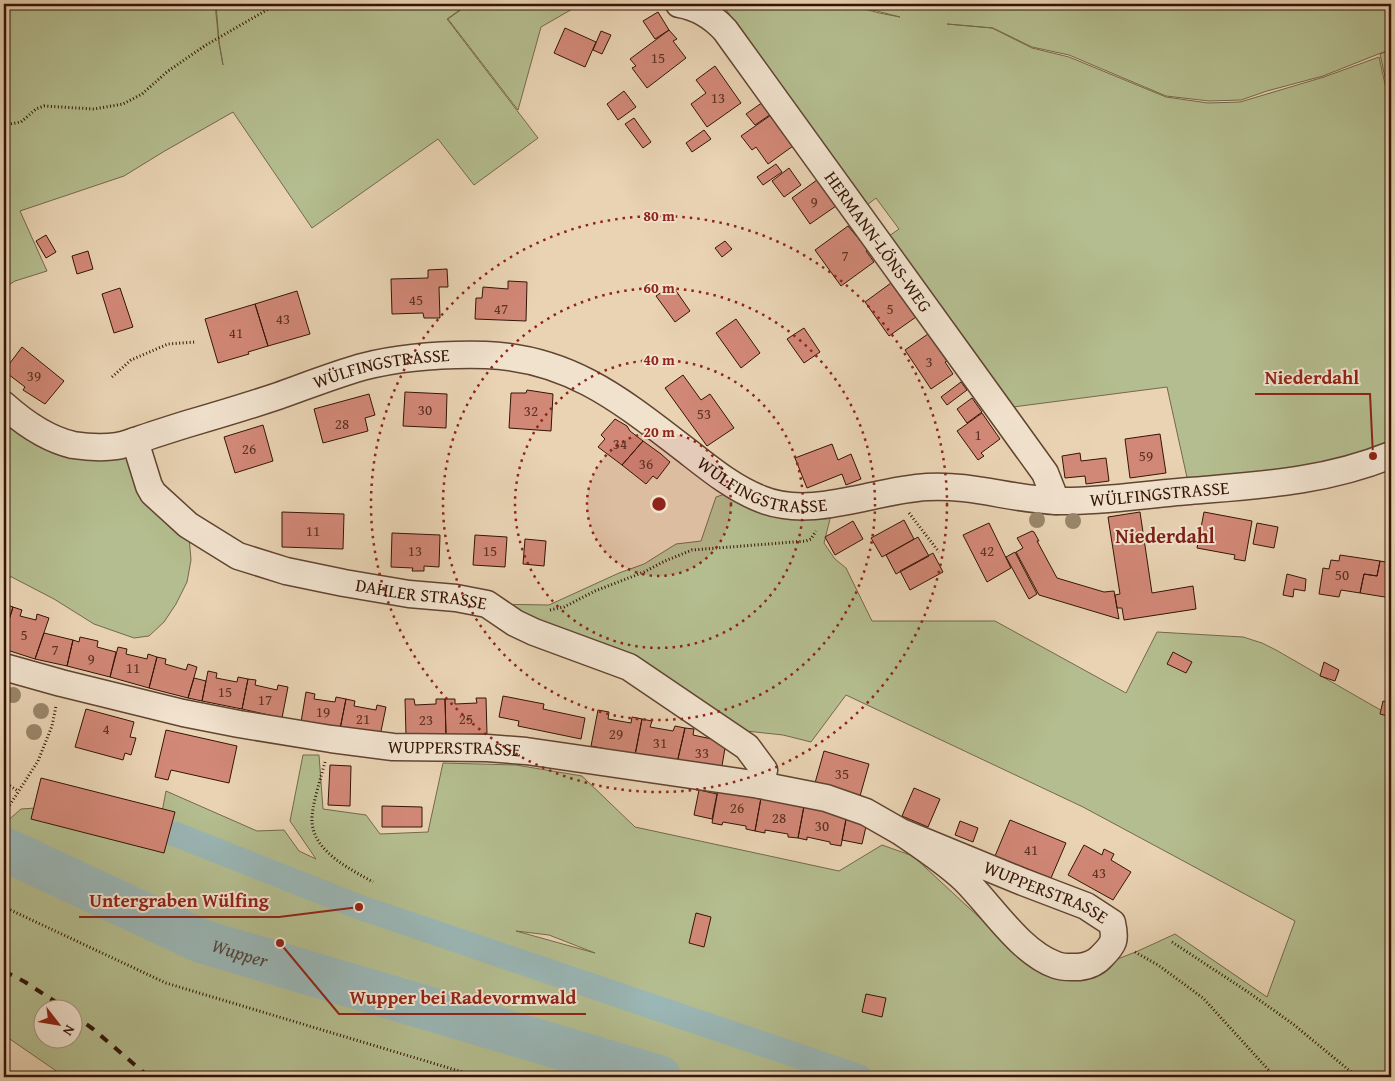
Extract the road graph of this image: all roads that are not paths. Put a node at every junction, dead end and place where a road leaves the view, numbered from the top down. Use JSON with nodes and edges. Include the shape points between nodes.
{"nodes":[{"id":1,"x":679,"y":4,"type":"edge"},
{"id":2,"x":4,"y":405,"type":"edge"},
{"id":3,"x":135,"y":441,"type":"junction"},
{"id":4,"x":1391,"y":456,"type":"edge"},
{"id":5,"x":1056,"y":501,"type":"junction"},
{"id":6,"x":4,"y":666,"type":"edge"},
{"id":7,"x":760,"y":785,"type":"junction"},
{"id":8,"x":901,"y":832,"type":"junction"}],
"edges":[{"from":1,"to":5,"type":"street","name":"HERMANN-LÖNS-WEG","via":[[707,14],[725,30],[1045,473]]},
{"from":2,"to":3,"type":"street","name":"WÜLFINGSTRASSE","via":[[34,428],[74,445],[118,446]]},
{"from":3,"to":5,"type":"street","name":"WÜLFINGSTRASSE","via":[[363,367],[425,357],[510,356],[559,369],[602,389],[728,482],[760,499],[785,506],[806,507],[892,491],[944,486]]},
{"from":3,"to":7,"type":"street","name":"DAHLER STRASSE","via":[[153,493],[188,525],[238,556],[286,572],[487,604],[534,632],[629,667],[747,747],[764,770]]},
{"from":4,"to":5,"type":"street","name":"WÜLFINGSTRASSE","via":[[1364,466],[1291,482]]},
{"from":6,"to":7,"type":"street","name":"WUPPERSTRASSE","via":[[61,684],[198,716],[331,739],[393,747],[487,748],[526,752]]},
{"from":7,"to":8,"type":"street","name":"WUPPERSTRASSE","via":[[853,806]]},
{"from":8,"to":8,"type":"street","name":"WUPPERSTRASSE","via":[[963,879],[1024,944],[1049,962],[1064,967],[1091,965],[1115,940],[1112,923],[1086,906]]}]}
